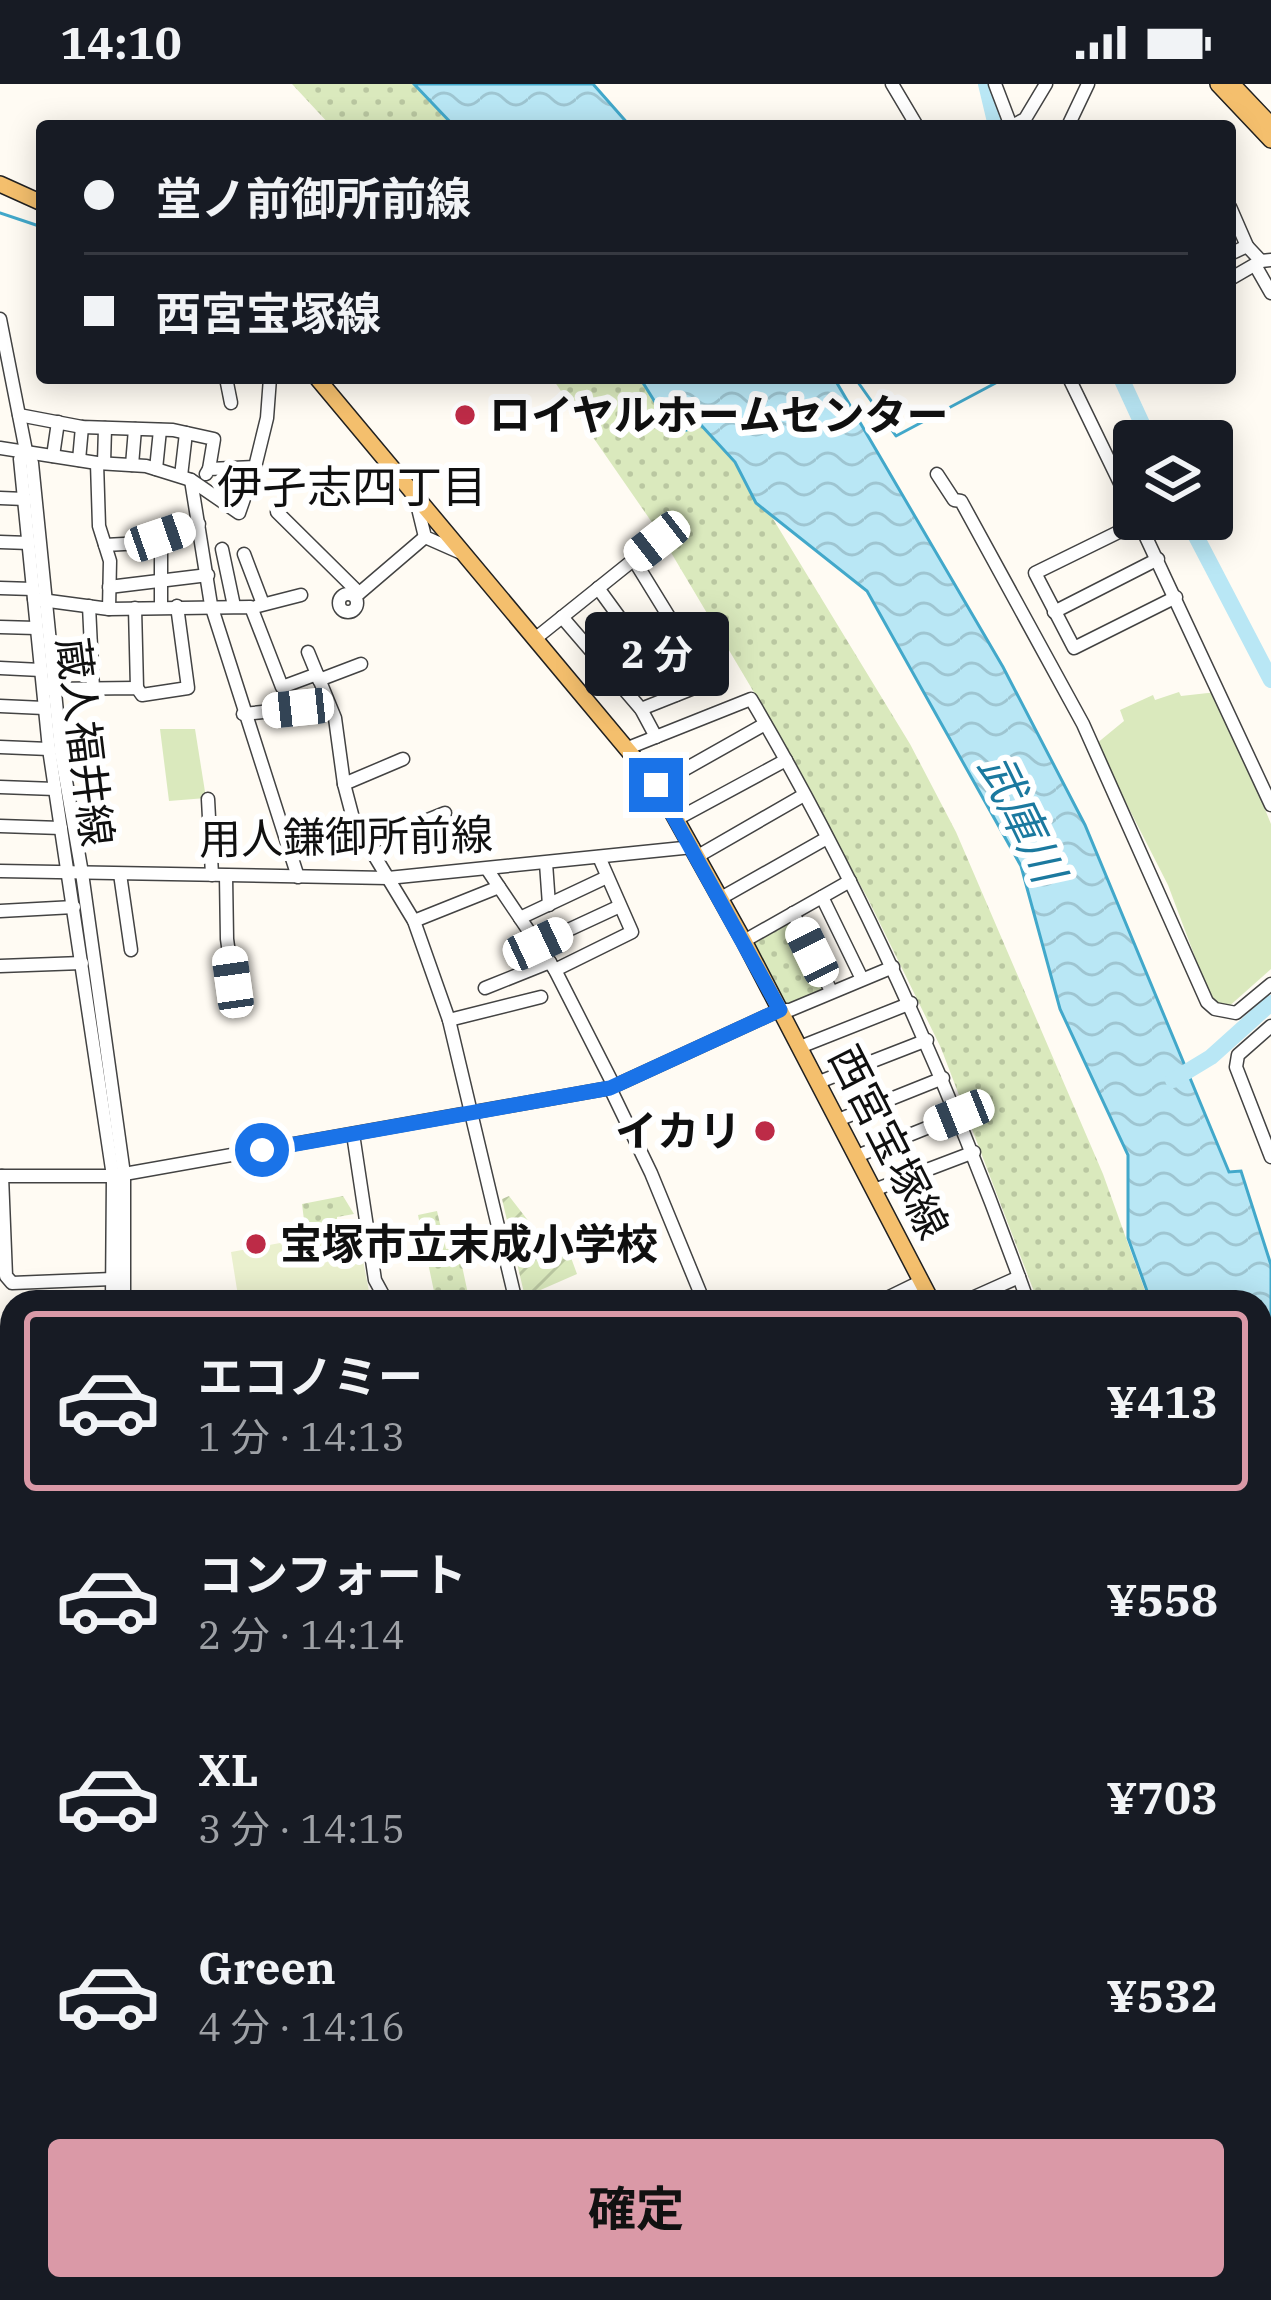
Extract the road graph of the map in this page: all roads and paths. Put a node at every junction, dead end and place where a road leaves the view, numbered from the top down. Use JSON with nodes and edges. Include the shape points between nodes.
{"nodes":[{"id":1,"x":892,"y":84,"type":"edge"},
{"id":2,"x":995,"y":84,"type":"edge"},
{"id":3,"x":1046,"y":84,"type":"edge"},
{"id":4,"x":1088,"y":84,"type":"edge"},
{"id":5,"x":1218,"y":84,"type":"edge"},
{"id":6,"x":1232,"y":84,"type":"edge"},
{"id":7,"x":913,"y":120,"type":"edge"},
{"id":8,"x":1009,"y":120,"type":"edge"},
{"id":9,"x":1023,"y":120,"type":"edge"},
{"id":10,"x":1071,"y":120,"type":"edge"},
{"id":11,"x":1271,"y":124,"type":"edge"},
{"id":12,"x":1271,"y":140,"type":"edge"},
{"id":13,"x":0,"y":184,"type":"edge"},
{"id":14,"x":36,"y":200,"type":"edge"},
{"id":15,"x":1236,"y":221,"type":"edge"},
{"id":16,"x":1247,"y":246,"type":"junction"},
{"id":17,"x":1236,"y":251,"type":"edge"},
{"id":18,"x":1263,"y":262,"type":"edge"},
{"id":19,"x":1236,"y":276,"type":"edge"},
{"id":20,"x":1271,"y":293,"type":"edge"},
{"id":21,"x":0,"y":319,"type":"edge"},
{"id":22,"x":3,"y":353,"type":"edge"},
{"id":23,"x":227,"y":384,"type":"edge"},
{"id":24,"x":270,"y":384,"type":"edge"},
{"id":25,"x":322,"y":384,"type":"edge"},
{"id":26,"x":1072,"y":384,"type":"edge"},
{"id":27,"x":8,"y":398,"type":"edge"},
{"id":28,"x":231,"y":403,"type":"dead end"},
{"id":29,"x":19,"y":415,"type":"junction"},
{"id":30,"x":58,"y":422,"type":"junction"},
{"id":31,"x":82,"y":427,"type":"junction"},
{"id":32,"x":105,"y":428,"type":"junction"},
{"id":33,"x":135,"y":429,"type":"junction"},
{"id":34,"x":160,"y":430,"type":"junction"},
{"id":35,"x":186,"y":433,"type":"junction"},
{"id":36,"x":0,"y":448,"type":"edge"},
{"id":37,"x":22,"y":455,"type":"junction"},
{"id":38,"x":53,"y":456,"type":"junction"},
{"id":39,"x":80,"y":460,"type":"junction"},
{"id":40,"x":100,"y":463,"type":"junction"},
{"id":41,"x":132,"y":465,"type":"junction"},
{"id":42,"x":255,"y":467,"type":"junction"},
{"id":43,"x":156,"y":469,"type":"junction"},
{"id":44,"x":208,"y":469,"type":"junction"},
{"id":45,"x":1113,"y":469,"type":"edge"},
{"id":46,"x":937,"y":474,"type":"dead end"},
{"id":47,"x":190,"y":480,"type":"junction"},
{"id":48,"x":414,"y":493,"type":"junction"},
{"id":49,"x":0,"y":498,"type":"edge"},
{"id":50,"x":25,"y":499,"type":"junction"},
{"id":51,"x":277,"y":512,"type":"dead end"},
{"id":52,"x":199,"y":524,"type":"junction"},
{"id":53,"x":1113,"y":531,"type":"edge"},
{"id":54,"x":425,"y":537,"type":"junction"},
{"id":55,"x":1148,"y":540,"type":"edge"},
{"id":56,"x":657,"y":541,"type":"dead end"},
{"id":57,"x":0,"y":542,"type":"edge"},
{"id":58,"x":160,"y":542,"type":"junction"},
{"id":59,"x":29,"y":543,"type":"junction"},
{"id":60,"x":105,"y":545,"type":"junction"},
{"id":61,"x":223,"y":549,"type":"dead end"},
{"id":62,"x":244,"y":554,"type":"dead end"},
{"id":63,"x":466,"y":555,"type":"junction"},
{"id":64,"x":1157,"y":559,"type":"junction"},
{"id":65,"x":634,"y":560,"type":"junction"},
{"id":66,"x":228,"y":577,"type":"junction"},
{"id":67,"x":208,"y":578,"type":"junction"},
{"id":68,"x":161,"y":583,"type":"junction"},
{"id":69,"x":110,"y":587,"type":"junction"},
{"id":70,"x":0,"y":588,"type":"edge"},
{"id":71,"x":598,"y":589,"type":"junction"},
{"id":72,"x":37,"y":596,"type":"junction"},
{"id":73,"x":302,"y":596,"type":"dead end"},
{"id":74,"x":1176,"y":597,"type":"junction"},
{"id":75,"x":211,"y":605,"type":"junction"},
{"id":76,"x":89,"y":606,"type":"junction"},
{"id":77,"x":177,"y":606,"type":"junction"},
{"id":78,"x":234,"y":606,"type":"junction"},
{"id":79,"x":257,"y":606,"type":"junction"},
{"id":80,"x":161,"y":607,"type":"junction"},
{"id":81,"x":135,"y":608,"type":"junction"},
{"id":82,"x":110,"y":609,"type":"junction"},
{"id":83,"x":1054,"y":612,"type":"junction"},
{"id":84,"x":562,"y":617,"type":"junction"},
{"id":85,"x":0,"y":626,"type":"edge"},
{"id":86,"x":37,"y":628,"type":"junction"},
{"id":87,"x":536,"y":638,"type":"junction"},
{"id":88,"x":308,"y":652,"type":"dead end"},
{"id":89,"x":361,"y":664,"type":"dead end"},
{"id":90,"x":0,"y":668,"type":"edge"},
{"id":91,"x":40,"y":670,"type":"junction"},
{"id":92,"x":318,"y":677,"type":"junction"},
{"id":93,"x":93,"y":688,"type":"junction"},
{"id":94,"x":137,"y":688,"type":"junction"},
{"id":95,"x":48,"y":689,"type":"junction"},
{"id":96,"x":676,"y":695,"type":"junction"},
{"id":97,"x":0,"y":706,"type":"edge"},
{"id":98,"x":313,"y":707,"type":"dead end"},
{"id":99,"x":44,"y":708,"type":"junction"},
{"id":100,"x":641,"y":709,"type":"junction"},
{"id":101,"x":243,"y":714,"type":"junction"},
{"id":102,"x":766,"y":724,"type":"junction"},
{"id":103,"x":656,"y":737,"type":"junction"},
{"id":104,"x":0,"y":747,"type":"edge"},
{"id":105,"x":628,"y":748,"type":"junction"},
{"id":106,"x":49,"y":749,"type":"junction"},
{"id":107,"x":403,"y":759,"type":"dead end"},
{"id":108,"x":786,"y":760,"type":"junction"},
{"id":109,"x":344,"y":784,"type":"junction"},
{"id":110,"x":656,"y":785,"type":"junction"},
{"id":111,"x":0,"y":787,"type":"edge"},
{"id":112,"x":55,"y":789,"type":"junction"},
{"id":113,"x":804,"y":795,"type":"junction"},
{"id":114,"x":208,"y":800,"type":"dead end"},
{"id":115,"x":1271,"y":805,"type":"edge"},
{"id":116,"x":445,"y":813,"type":"dead end"},
{"id":117,"x":677,"y":819,"type":"junction"},
{"id":118,"x":0,"y":826,"type":"edge"},
{"id":119,"x":62,"y":829,"type":"junction"},
{"id":120,"x":827,"y":838,"type":"junction"},
{"id":121,"x":368,"y":844,"type":"junction"},
{"id":122,"x":695,"y":851,"type":"junction"},
{"id":123,"x":599,"y":857,"type":"junction"},
{"id":124,"x":546,"y":863,"type":"junction"},
{"id":125,"x":487,"y":869,"type":"junction"},
{"id":126,"x":0,"y":871,"type":"edge"},
{"id":127,"x":75,"y":873,"type":"junction"},
{"id":128,"x":120,"y":874,"type":"junction"},
{"id":129,"x":219,"y":876,"type":"junction"},
{"id":130,"x":298,"y":877,"type":"junction"},
{"id":131,"x":607,"y":877,"type":"junction"},
{"id":132,"x":388,"y":878,"type":"junction"},
{"id":133,"x":850,"y":881,"type":"junction"},
{"id":134,"x":499,"y":886,"type":"junction"},
{"id":135,"x":822,"y":897,"type":"junction"},
{"id":136,"x":721,"y":898,"type":"junction"},
{"id":137,"x":549,"y":904,"type":"junction"},
{"id":138,"x":620,"y":906,"type":"junction"},
{"id":139,"x":74,"y":907,"type":"junction"},
{"id":140,"x":0,"y":911,"type":"edge"},
{"id":141,"x":793,"y":913,"type":"junction"},
{"id":142,"x":520,"y":918,"type":"junction"},
{"id":143,"x":414,"y":921,"type":"junction"},
{"id":144,"x":744,"y":941,"type":"junction"},
{"id":145,"x":538,"y":944,"type":"junction"},
{"id":146,"x":131,"y":950,"type":"dead end"},
{"id":147,"x":82,"y":962,"type":"junction"},
{"id":148,"x":552,"y":966,"type":"junction"},
{"id":149,"x":0,"y":967,"type":"edge"},
{"id":150,"x":893,"y":967,"type":"junction"},
{"id":151,"x":862,"y":979,"type":"junction"},
{"id":152,"x":233,"y":982,"type":"dead end"},
{"id":153,"x":1271,"y":984,"type":"edge"},
{"id":154,"x":485,"y":988,"type":"dead end"},
{"id":155,"x":831,"y":991,"type":"junction"},
{"id":156,"x":541,"y":997,"type":"dead end"},
{"id":157,"x":911,"y":1003,"type":"junction"},
{"id":158,"x":780,"y":1010,"type":"junction"},
{"id":159,"x":449,"y":1020,"type":"junction"},
{"id":160,"x":1271,"y":1026,"type":"edge"},
{"id":161,"x":927,"y":1040,"type":"junction"},
{"id":162,"x":800,"y":1047,"type":"junction"},
{"id":163,"x":943,"y":1078,"type":"junction"},
{"id":164,"x":819,"y":1082,"type":"junction"},
{"id":165,"x":612,"y":1087,"type":"junction"},
{"id":166,"x":473,"y":1114,"type":"junction"},
{"id":167,"x":959,"y":1115,"type":"junction"},
{"id":168,"x":838,"y":1120,"type":"junction"},
{"id":169,"x":353,"y":1134,"type":"junction"},
{"id":170,"x":974,"y":1152,"type":"junction"},
{"id":171,"x":857,"y":1156,"type":"junction"},
{"id":172,"x":1271,"y":1157,"type":"edge"},
{"id":173,"x":119,"y":1175,"type":"junction"},
{"id":174,"x":1,"y":1176,"type":"edge"},
{"id":175,"x":874,"y":1190,"type":"junction"},
{"id":176,"x":1019,"y":1277,"type":"junction"},
{"id":177,"x":112,"y":1279,"type":"junction"},
{"id":178,"x":920,"y":1282,"type":"junction"},
{"id":179,"x":112,"y":1290,"type":"edge"},
{"id":180,"x":124,"y":1290,"type":"edge"},
{"id":181,"x":381,"y":1290,"type":"edge"},
{"id":182,"x":513,"y":1290,"type":"edge"},
{"id":183,"x":699,"y":1290,"type":"edge"},
{"id":184,"x":904,"y":1290,"type":"edge"},
{"id":185,"x":925,"y":1290,"type":"edge"},
{"id":186,"x":989,"y":1290,"type":"edge"},
{"id":187,"x":1024,"y":1290,"type":"edge"}],
"edges":[{"from":1,"to":7,"type":"street"},
{"from":2,"to":8,"type":"street"},
{"from":3,"to":9,"type":"street"},
{"from":4,"to":10,"type":"street"},
{"from":5,"to":12,"type":"main road"},
{"from":6,"to":11,"type":"main road"},
{"from":13,"to":14,"type":"main road"},
{"from":15,"to":16,"type":"street"},
{"from":16,"to":17,"type":"street"},
{"from":16,"to":18,"type":"street"},
{"from":18,"to":19,"type":"street"},
{"from":18,"to":20,"type":"street"},
{"from":21,"to":22,"type":"street","name":"蔵人福井線"},
{"from":22,"to":27,"type":"street","name":"蔵人福井線"},
{"from":23,"to":28,"type":"street"},
{"from":24,"to":42,"type":"street"},
{"from":25,"to":48,"type":"main road","name":"西宮宝塚線"},
{"from":26,"to":45,"type":"street"},
{"from":27,"to":29,"type":"street","name":"蔵人福井線"},
{"from":29,"to":30,"type":"street"},
{"from":29,"to":37,"type":"street","name":"蔵人福井線"},
{"from":30,"to":31,"type":"street"},
{"from":30,"to":38,"type":"street"},
{"from":31,"to":32,"type":"street"},
{"from":31,"to":39,"type":"street"},
{"from":32,"to":33,"type":"street"},
{"from":32,"to":40,"type":"street"},
{"from":33,"to":34,"type":"street"},
{"from":33,"to":41,"type":"street"},
{"from":34,"to":35,"type":"street"},
{"from":34,"to":43,"type":"street"},
{"from":35,"to":44,"type":"street","via":[[214,439]]},
{"from":35,"to":47,"type":"street"},
{"from":36,"to":37,"type":"street"},
{"from":37,"to":38,"type":"street"},
{"from":37,"to":50,"type":"street","name":"蔵人福井線"},
{"from":37,"to":72,"type":"street","via":[[32,463]]},
{"from":38,"to":39,"type":"street"},
{"from":39,"to":40,"type":"street"},
{"from":40,"to":41,"type":"street"},
{"from":40,"to":60,"type":"street"},
{"from":41,"to":43,"type":"street"},
{"from":42,"to":44,"type":"street"},
{"from":42,"to":47,"type":"street","via":[[238,513]]},
{"from":43,"to":47,"type":"street"},
{"from":44,"to":47,"type":"street"},
{"from":46,"to":153,"type":"street","via":[[962,501],[1083,724],[1207,1001],[1236,1013]]},
{"from":47,"to":52,"type":"street"},
{"from":48,"to":54,"type":"street"},
{"from":48,"to":63,"type":"main road","name":"西宮宝塚線"},
{"from":49,"to":50,"type":"street"},
{"from":50,"to":59,"type":"street","name":"蔵人福井線"},
{"from":51,"to":54,"type":"street","via":[[357,595]]},
{"from":52,"to":58,"type":"street"},
{"from":52,"to":67,"type":"street"},
{"from":53,"to":83,"type":"street","via":[[1035,573]]},
{"from":54,"to":63,"type":"street"},
{"from":55,"to":64,"type":"street"},
{"from":56,"to":65,"type":"street"},
{"from":57,"to":59,"type":"street"},
{"from":58,"to":60,"type":"street"},
{"from":58,"to":68,"type":"street"},
{"from":59,"to":72,"type":"street","name":"蔵人福井線"},
{"from":60,"to":69,"type":"street"},
{"from":61,"to":66,"type":"street"},
{"from":62,"to":79,"type":"street"},
{"from":63,"to":87,"type":"main road","name":"西宮宝塚線"},
{"from":64,"to":74,"type":"street"},
{"from":64,"to":83,"type":"street"},
{"from":65,"to":71,"type":"street"},
{"from":65,"to":96,"type":"street","via":[[709,682]]},
{"from":66,"to":67,"type":"street"},
{"from":66,"to":78,"type":"street"},
{"from":67,"to":68,"type":"street"},
{"from":67,"to":75,"type":"street"},
{"from":68,"to":69,"type":"street"},
{"from":68,"to":80,"type":"street"},
{"from":69,"to":82,"type":"street"},
{"from":70,"to":72,"type":"street"},
{"from":71,"to":84,"type":"street"},
{"from":71,"to":96,"type":"street"},
{"from":72,"to":76,"type":"street"},
{"from":72,"to":86,"type":"street","name":"蔵人福井線"},
{"from":72,"to":95,"type":"street"},
{"from":73,"to":79,"type":"street"},
{"from":74,"to":83,"type":"street","via":[[1074,649]]},
{"from":74,"to":115,"type":"street"},
{"from":75,"to":77,"type":"street"},
{"from":75,"to":78,"type":"street"},
{"from":75,"to":101,"type":"street"},
{"from":76,"to":82,"type":"street"},
{"from":76,"to":93,"type":"street"},
{"from":77,"to":80,"type":"street"},
{"from":77,"to":94,"type":"street","via":[[188,688]]},
{"from":78,"to":79,"type":"street"},
{"from":79,"to":92,"type":"street","via":[[282,687]]},
{"from":80,"to":81,"type":"street"},
{"from":81,"to":82,"type":"street"},
{"from":81,"to":94,"type":"street"},
{"from":84,"to":87,"type":"street"},
{"from":84,"to":100,"type":"street"},
{"from":85,"to":86,"type":"street"},
{"from":86,"to":91,"type":"street","name":"蔵人福井線"},
{"from":87,"to":105,"type":"main road","name":"西宮宝塚線"},
{"from":88,"to":92,"type":"street"},
{"from":89,"to":92,"type":"street"},
{"from":90,"to":91,"type":"street"},
{"from":91,"to":95,"type":"street","name":"蔵人福井線"},
{"from":92,"to":109,"type":"street","via":[[335,718]]},
{"from":93,"to":94,"type":"street"},
{"from":93,"to":95,"type":"street"},
{"from":95,"to":99,"type":"street","name":"蔵人福井線"},
{"from":95,"to":127,"type":"street"},
{"from":96,"to":100,"type":"street"},
{"from":97,"to":99,"type":"street"},
{"from":98,"to":101,"type":"street"},
{"from":99,"to":106,"type":"street","name":"蔵人福井線"},
{"from":100,"to":103,"type":"street"},
{"from":101,"to":130,"type":"street"},
{"from":102,"to":103,"type":"street","via":[[751,699]]},
{"from":102,"to":108,"type":"street"},
{"from":102,"to":110,"type":"street"},
{"from":103,"to":105,"type":"street"},
{"from":104,"to":106,"type":"street"},
{"from":105,"to":110,"type":"main road","name":"西宮宝塚線"},
{"from":106,"to":112,"type":"street","name":"蔵人福井線"},
{"from":107,"to":109,"type":"street"},
{"from":108,"to":113,"type":"street"},
{"from":108,"to":117,"type":"street"},
{"from":109,"to":121,"type":"street"},
{"from":110,"to":117,"type":"main road","name":"西宮宝塚線"},
{"from":111,"to":112,"type":"street"},
{"from":112,"to":119,"type":"street","name":"蔵人福井線"},
{"from":113,"to":120,"type":"street"},
{"from":113,"to":122,"type":"street"},
{"from":114,"to":129,"type":"street"},
{"from":116,"to":121,"type":"street"},
{"from":117,"to":122,"type":"main road","name":"西宮宝塚線"},
{"from":118,"to":119,"type":"street"},
{"from":119,"to":127,"type":"street","name":"蔵人福井線"},
{"from":120,"to":133,"type":"street"},
{"from":120,"to":136,"type":"street"},
{"from":121,"to":132,"type":"street"},
{"from":122,"to":123,"type":"street","name":"用人鎌御所前線"},
{"from":122,"to":136,"type":"main road","name":"西宮宝塚線"},
{"from":123,"to":124,"type":"street","name":"用人鎌御所前線"},
{"from":123,"to":131,"type":"street"},
{"from":124,"to":125,"type":"street","name":"用人鎌御所前線"},
{"from":124,"to":137,"type":"street"},
{"from":125,"to":132,"type":"street","name":"用人鎌御所前線"},
{"from":125,"to":134,"type":"street"},
{"from":126,"to":127,"type":"street","name":"用人鎌御所前線"},
{"from":127,"to":128,"type":"street","name":"用人鎌御所前線"},
{"from":127,"to":139,"type":"street","name":"蔵人福井線"},
{"from":127,"to":173,"type":"street"},
{"from":128,"to":129,"type":"street","name":"用人鎌御所前線"},
{"from":128,"to":146,"type":"street"},
{"from":129,"to":130,"type":"street","name":"用人鎌御所前線"},
{"from":129,"to":152,"type":"street"},
{"from":130,"to":132,"type":"street","name":"用人鎌御所前線"},
{"from":131,"to":137,"type":"street"},
{"from":131,"to":138,"type":"street"},
{"from":132,"to":143,"type":"street"},
{"from":133,"to":135,"type":"street"},
{"from":133,"to":150,"type":"street"},
{"from":134,"to":142,"type":"street"},
{"from":134,"to":143,"type":"street"},
{"from":135,"to":141,"type":"street"},
{"from":135,"to":151,"type":"street"},
{"from":136,"to":144,"type":"main road","name":"西宮宝塚線"},
{"from":137,"to":142,"type":"street"},
{"from":138,"to":145,"type":"street"},
{"from":138,"to":148,"type":"street","via":[[632,932]]},
{"from":139,"to":140,"type":"street"},
{"from":139,"to":147,"type":"street","name":"蔵人福井線"},
{"from":141,"to":144,"type":"street"},
{"from":141,"to":155,"type":"street"},
{"from":142,"to":145,"type":"street"},
{"from":143,"to":159,"type":"street"},
{"from":144,"to":158,"type":"main road","name":"西宮宝塚線"},
{"from":145,"to":148,"type":"street"},
{"from":147,"to":149,"type":"street"},
{"from":147,"to":173,"type":"street","name":"蔵人福井線"},
{"from":148,"to":154,"type":"street"},
{"from":148,"to":165,"type":"street"},
{"from":150,"to":151,"type":"street"},
{"from":150,"to":157,"type":"street"},
{"from":151,"to":155,"type":"street"},
{"from":155,"to":158,"type":"street"},
{"from":156,"to":159,"type":"street"},
{"from":157,"to":161,"type":"street"},
{"from":157,"to":162,"type":"street"},
{"from":158,"to":162,"type":"main road","name":"西宮宝塚線"},
{"from":158,"to":165,"type":"street"},
{"from":159,"to":166,"type":"street"},
{"from":160,"to":172,"type":"street","via":[[1238,1055],[1236,1067]]},
{"from":161,"to":163,"type":"street"},
{"from":161,"to":164,"type":"street"},
{"from":162,"to":164,"type":"main road","name":"西宮宝塚線"},
{"from":163,"to":167,"type":"street"},
{"from":163,"to":168,"type":"street"},
{"from":164,"to":168,"type":"main road","name":"西宮宝塚線"},
{"from":165,"to":166,"type":"street"},
{"from":165,"to":183,"type":"street"},
{"from":166,"to":169,"type":"street"},
{"from":166,"to":182,"type":"street"},
{"from":167,"to":170,"type":"street"},
{"from":167,"to":171,"type":"street"},
{"from":168,"to":171,"type":"main road","name":"西宮宝塚線"},
{"from":169,"to":173,"type":"street"},
{"from":169,"to":181,"type":"street"},
{"from":170,"to":175,"type":"street"},
{"from":170,"to":176,"type":"street"},
{"from":171,"to":175,"type":"main road","name":"西宮宝塚線"},
{"from":173,"to":174,"type":"street"},
{"from":173,"to":177,"type":"street"},
{"from":173,"to":180,"type":"street"},
{"from":174,"to":177,"type":"street","via":[[5,1276],[12,1283]]},
{"from":175,"to":178,"type":"main road","name":"西宮宝塚線"},
{"from":176,"to":186,"type":"street"},
{"from":176,"to":187,"type":"street"},
{"from":177,"to":179,"type":"street"},
{"from":178,"to":184,"type":"street"},
{"from":178,"to":185,"type":"main road","name":"西宮宝塚線"}]}
